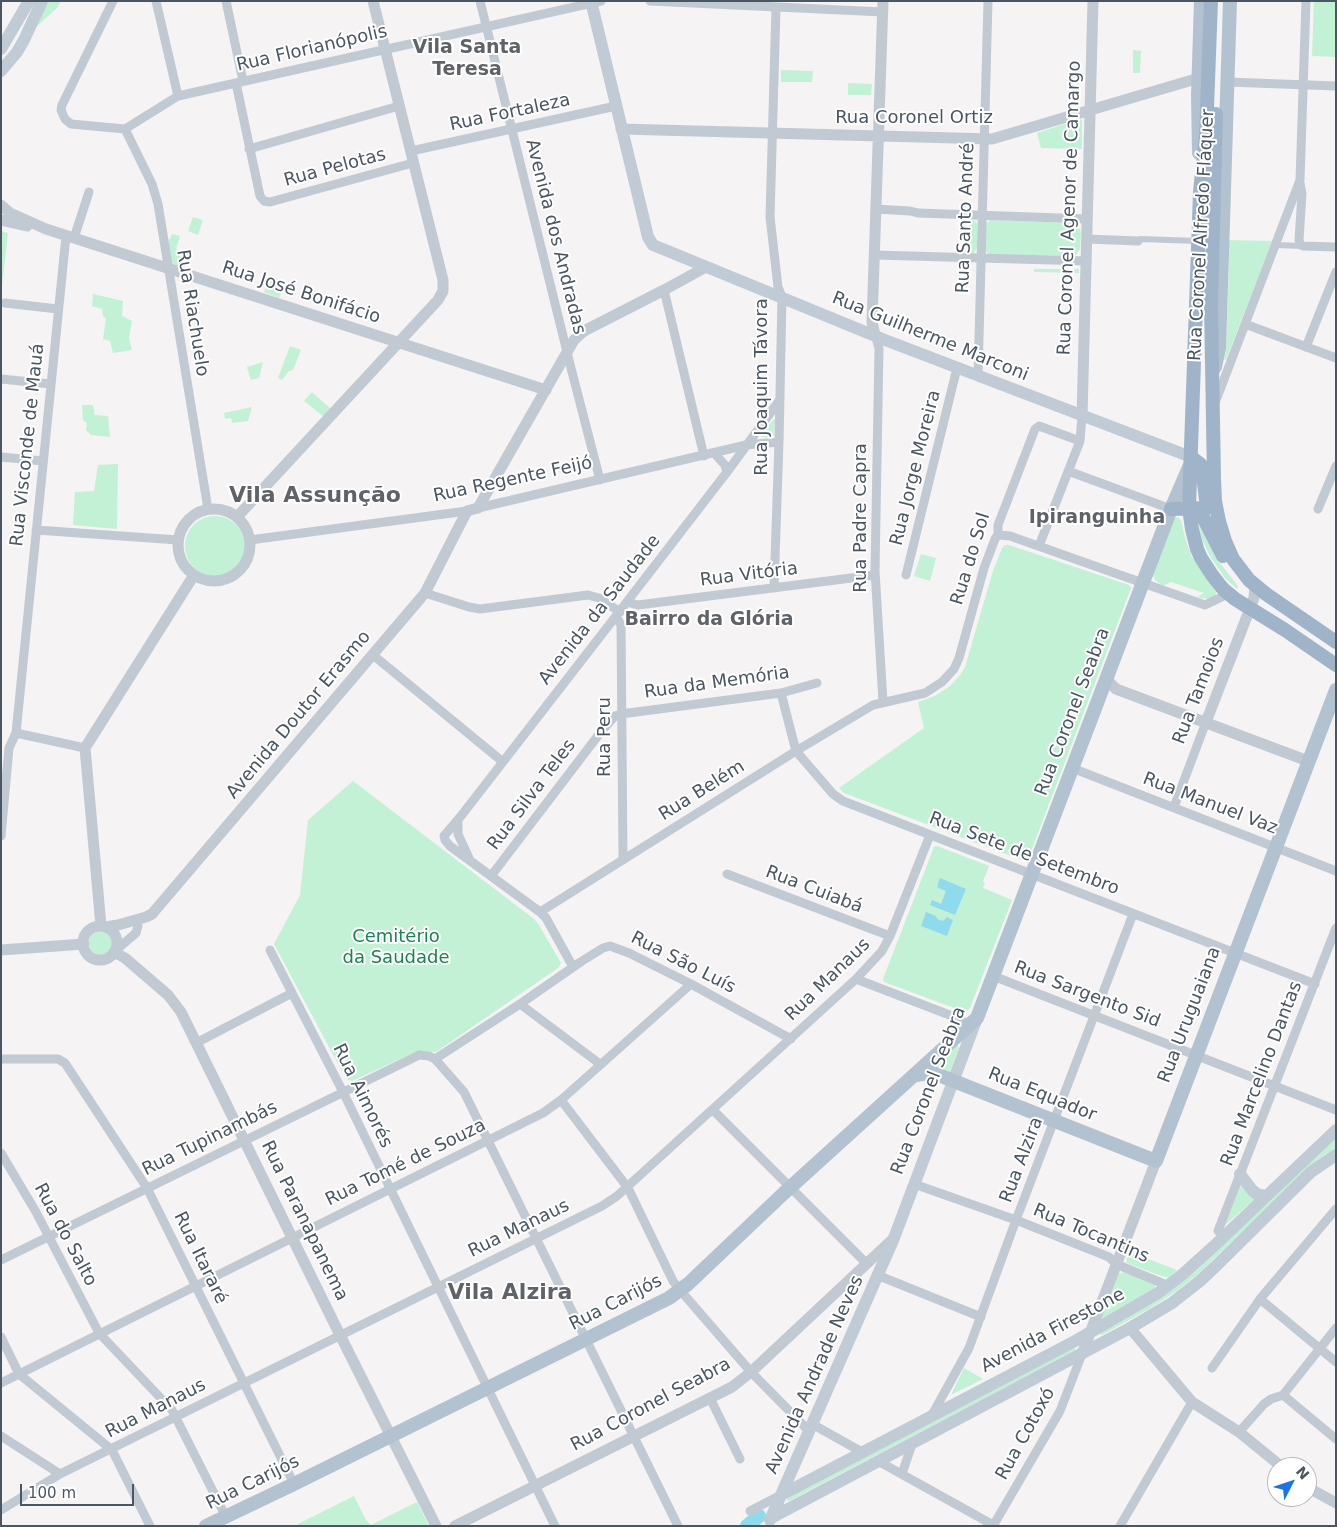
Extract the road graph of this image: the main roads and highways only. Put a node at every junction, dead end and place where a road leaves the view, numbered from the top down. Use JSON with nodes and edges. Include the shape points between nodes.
{"nodes":[{"id":1,"x":29,"y":1,"type":"edge"},
{"id":2,"x":42,"y":1,"type":"edge"},
{"id":3,"x":1201,"y":1,"type":"edge"},
{"id":4,"x":1211,"y":1,"type":"edge"},
{"id":5,"x":1220,"y":1,"type":"edge"},
{"id":6,"x":1230,"y":1,"type":"edge"},
{"id":7,"x":595,"y":2,"type":"edge"},
{"id":8,"x":1,"y":49,"type":"edge"},
{"id":9,"x":1,"y":71,"type":"edge"},
{"id":10,"x":1200,"y":192,"type":"junction"},
{"id":11,"x":1212,"y":382,"type":"junction"},
{"id":12,"x":1191,"y":460,"type":"junction"},
{"id":13,"x":1190,"y":508,"type":"junction"},
{"id":14,"x":1171,"y":509,"type":"junction"},
{"id":15,"x":1210,"y":528,"type":"junction"},
{"id":16,"x":1239,"y":569,"type":"junction"},
{"id":17,"x":1336,"y":642,"type":"edge"},
{"id":18,"x":1336,"y":666,"type":"edge"},
{"id":19,"x":1336,"y":690,"type":"edge"},
{"id":20,"x":973,"y":1022,"type":"junction"},
{"id":21,"x":936,"y":1055,"type":"junction"},
{"id":22,"x":936,"y":1074,"type":"junction"},
{"id":23,"x":913,"y":1076,"type":"junction"},
{"id":24,"x":953,"y":1080,"type":"junction"},
{"id":25,"x":1336,"y":1130,"type":"edge"},
{"id":26,"x":1336,"y":1155,"type":"edge"},
{"id":27,"x":1156,"y":1161,"type":"joint"},
{"id":28,"x":1240,"y":1174,"type":"road end"},
{"id":29,"x":1266,"y":1196,"type":"junction"},
{"id":30,"x":894,"y":1238,"type":"joint"},
{"id":31,"x":781,"y":1495,"type":"junction"},
{"id":32,"x":769,"y":1522,"type":"edge"},
{"id":33,"x":206,"y":1526,"type":"edge"}],
"edges":[{"from":1,"to":8,"type":"main road"},
{"from":2,"to":9,"type":"main road","via":[[20,46]]},
{"from":3,"to":10,"type":"main road","name":"Rua Coronel Alfredo Fláquer","via":[[1198,78]]},
{"from":4,"to":10,"type":"highway","via":[[1206,135]]},
{"from":5,"to":11,"type":"highway","via":[[1210,304]]},
{"from":6,"to":11,"type":"main road","name":"Rua Coronel Alfredo Fláquer","via":[[1219,348]]},
{"from":7,"to":12,"type":"main road","name":"Rua Guilherme Marconi","via":[[621,129],[648,237],[653,245]]},
{"from":10,"to":12,"type":"highway","name":"Rua Coronel Alfredo Fláquer"},
{"from":11,"to":16,"type":"highway","name":"Rua Coronel Alfredo Fláquer","via":[[1215,501],[1225,541]]},
{"from":12,"to":13,"type":"highway","name":"Rua Coronel Alfredo Fláquer"},
{"from":12,"to":14,"type":"main road","name":"Rua Coronel Seabra"},
{"from":12,"to":15,"type":"highway","via":[[1202,467]]},
{"from":13,"to":14,"type":"highway"},
{"from":13,"to":15,"type":"highway","via":[[1199,509]]},
{"from":13,"to":18,"type":"highway","name":"Rua Coronel Alfredo Fláquer","via":[[1194,539],[1201,558],[1228,594]]},
{"from":14,"to":20,"type":"main road","name":"Rua Coronel Seabra"},
{"from":15,"to":16,"type":"highway","via":[[1222,555]]},
{"from":16,"to":17,"type":"highway","via":[[1255,586]]},
{"from":19,"to":27,"type":"main road","name":"Rua Uruguaiana"},
{"from":20,"to":21,"type":"main road","name":"Rua Carijós"},
{"from":20,"to":24,"type":"main road","name":"Rua Coronel Seabra"},
{"from":21,"to":22,"type":"main road","via":[[933,1066]]},
{"from":21,"to":23,"type":"main road","name":"Rua Carijós"},
{"from":22,"to":23,"type":"main road","name":"Rua Equador"},
{"from":22,"to":24,"type":"main road","name":"Rua Equador"},
{"from":23,"to":33,"type":"main road","name":"Rua Carijós","via":[[669,1298]]},
{"from":24,"to":27,"type":"main road","name":"Rua Equador"},
{"from":24,"to":30,"type":"main road","name":"Rua Coronel Seabra"},
{"from":25,"to":29,"type":"main road","name":"Avenida Firestone"},
{"from":26,"to":32,"type":"main road","name":"Avenida Firestone","via":[[1311,1172],[1200,1281],[1172,1303]]},
{"from":28,"to":29,"type":"main road","via":[[1252,1190]]},
{"from":29,"to":31,"type":"main road","name":"Avenida Firestone","via":[[1169,1286],[1138,1306]]},
{"from":30,"to":31,"type":"main road","name":"Avenida Andrade Neves"},
{"from":31,"to":32,"type":"main road","name":"Avenida Andrade Neves"}]}
